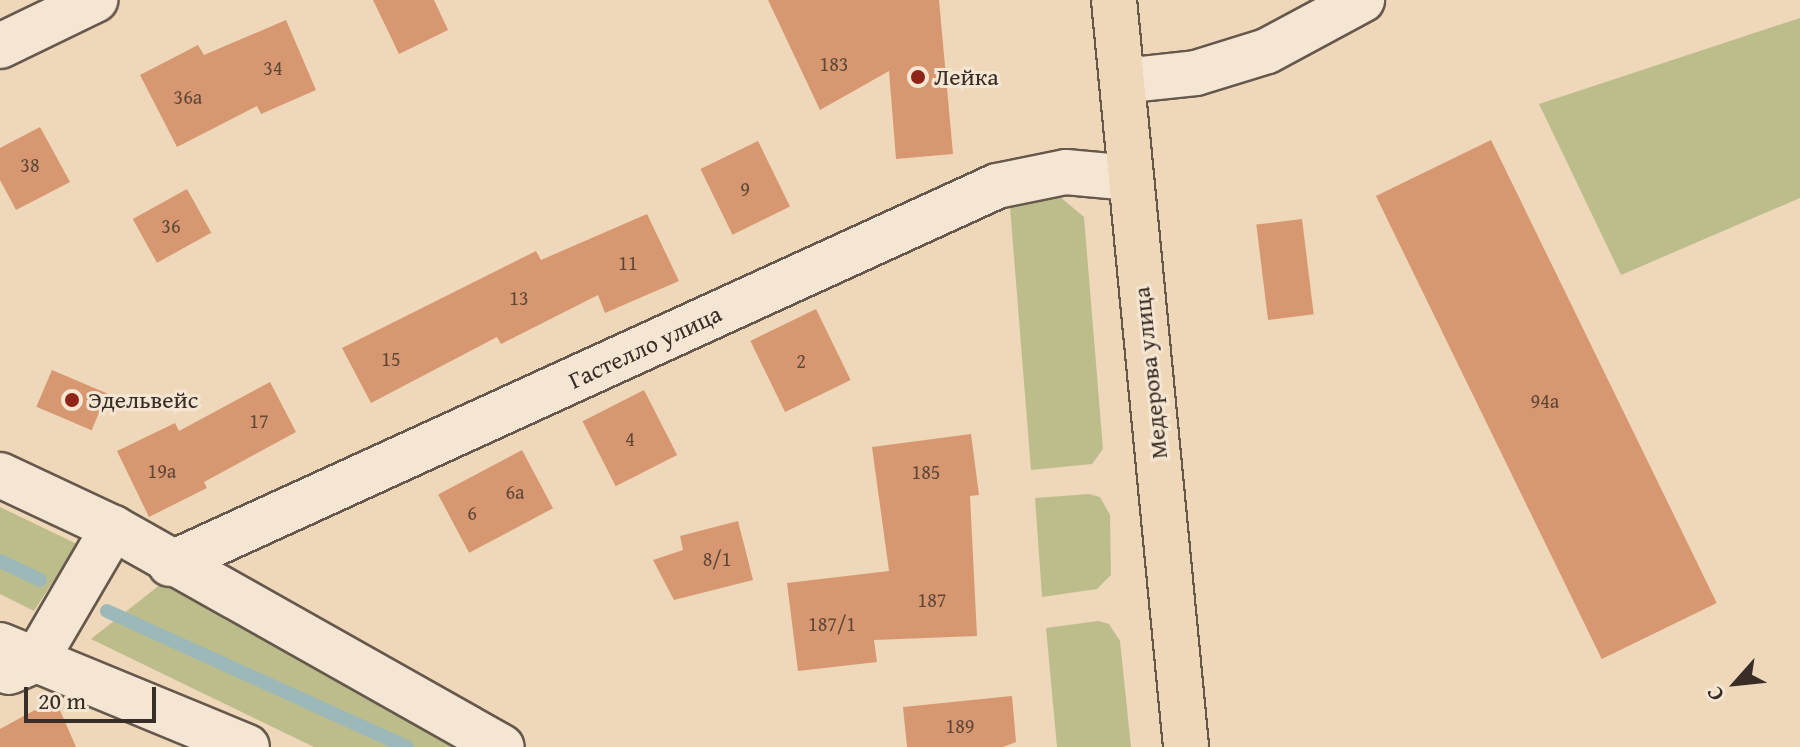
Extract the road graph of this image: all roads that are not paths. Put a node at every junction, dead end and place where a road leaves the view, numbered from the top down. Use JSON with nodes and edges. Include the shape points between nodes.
{"nodes":[{"id":1,"x":95,"y":0,"type":"edge"},
{"id":2,"x":1114,"y":0,"type":"edge"},
{"id":3,"x":1362,"y":0,"type":"edge"},
{"id":4,"x":0,"y":46,"type":"edge"},
{"id":5,"x":1122,"y":81,"type":"junction"},
{"id":6,"x":1131,"y":178,"type":"junction"},
{"id":7,"x":0,"y":475,"type":"edge"},
{"id":8,"x":113,"y":528,"type":"junction"},
{"id":9,"x":170,"y":564,"type":"junction"},
{"id":10,"x":12,"y":660,"type":"edge"},
{"id":11,"x":247,"y":747,"type":"edge"},
{"id":12,"x":502,"y":747,"type":"edge"},
{"id":13,"x":1186,"y":747,"type":"edge"}],
"edges":[{"from":1,"to":4,"type":"street"},
{"from":2,"to":5,"type":"main road","name":"Медерова улица"},
{"from":3,"to":5,"type":"street","via":[[1267,51],[1196,73]]},
{"from":5,"to":6,"type":"main road","name":"Медерова улица"},
{"from":6,"to":9,"type":"street","name":"Гастелло улица","via":[[1066,172],[997,186]]},
{"from":6,"to":13,"type":"main road","name":"Медерова улица"},
{"from":7,"to":8,"type":"street"},
{"from":8,"to":9,"type":"street"},
{"from":8,"to":10,"type":"street"},
{"from":9,"to":12,"type":"street"},
{"from":10,"to":11,"type":"street"}]}
